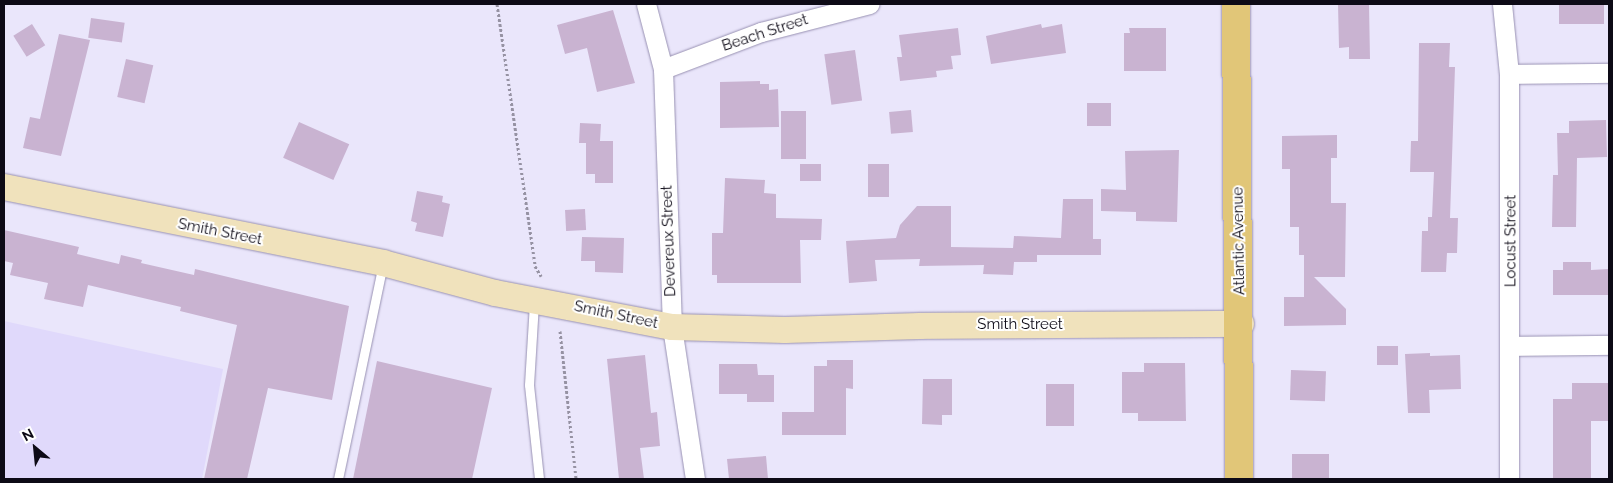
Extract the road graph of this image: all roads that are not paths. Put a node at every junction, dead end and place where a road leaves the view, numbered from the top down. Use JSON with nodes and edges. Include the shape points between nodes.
{"nodes":[{"id":1,"x":646,"y":4,"type":"edge"},
{"id":2,"x":868,"y":4,"type":"edge"},
{"id":3,"x":1236,"y":4,"type":"edge"},
{"id":4,"x":1502,"y":4,"type":"edge"},
{"id":5,"x":663,"y":69,"type":"junction"},
{"id":6,"x":1609,"y":73,"type":"edge"},
{"id":7,"x":1509,"y":74,"type":"junction"},
{"id":8,"x":4,"y":187,"type":"edge"},
{"id":9,"x":384,"y":263,"type":"junction"},
{"id":10,"x":545,"y":301,"type":"junction"},
{"id":11,"x":1240,"y":324,"type":"junction"},
{"id":12,"x":672,"y":327,"type":"junction"},
{"id":13,"x":1609,"y":345,"type":"edge"},
{"id":14,"x":1510,"y":346,"type":"junction"},
{"id":15,"x":338,"y":479,"type":"edge"},
{"id":16,"x":539,"y":479,"type":"edge"},
{"id":17,"x":695,"y":479,"type":"edge"},
{"id":18,"x":1239,"y":479,"type":"edge"},
{"id":19,"x":1509,"y":479,"type":"edge"}],
"edges":[{"from":1,"to":5,"type":"street","name":"Devereux Street"},
{"from":2,"to":5,"type":"street","name":"Beach Street","via":[[761,32]]},
{"from":3,"to":11,"type":"main road","name":"Atlantic Avenue"},
{"from":4,"to":7,"type":"street","name":"Locust Street"},
{"from":5,"to":12,"type":"street","name":"Devereux Street"},
{"from":6,"to":7,"type":"street"},
{"from":7,"to":14,"type":"street","name":"Locust Street"},
{"from":8,"to":9,"type":"street","name":"Smith Street"},
{"from":9,"to":10,"type":"street","name":"Smith Street"},
{"from":9,"to":15,"type":"lane"},
{"from":10,"to":12,"type":"street","name":"Smith Street"},
{"from":10,"to":16,"type":"lane","via":[[530,385]]},
{"from":11,"to":12,"type":"street","name":"Smith Street","via":[[785,330]]},
{"from":11,"to":18,"type":"main road","name":"Atlantic Avenue"},
{"from":12,"to":17,"type":"street","name":"Devereux Street"},
{"from":13,"to":14,"type":"street"},
{"from":14,"to":19,"type":"street","name":"Locust Street"}]}
